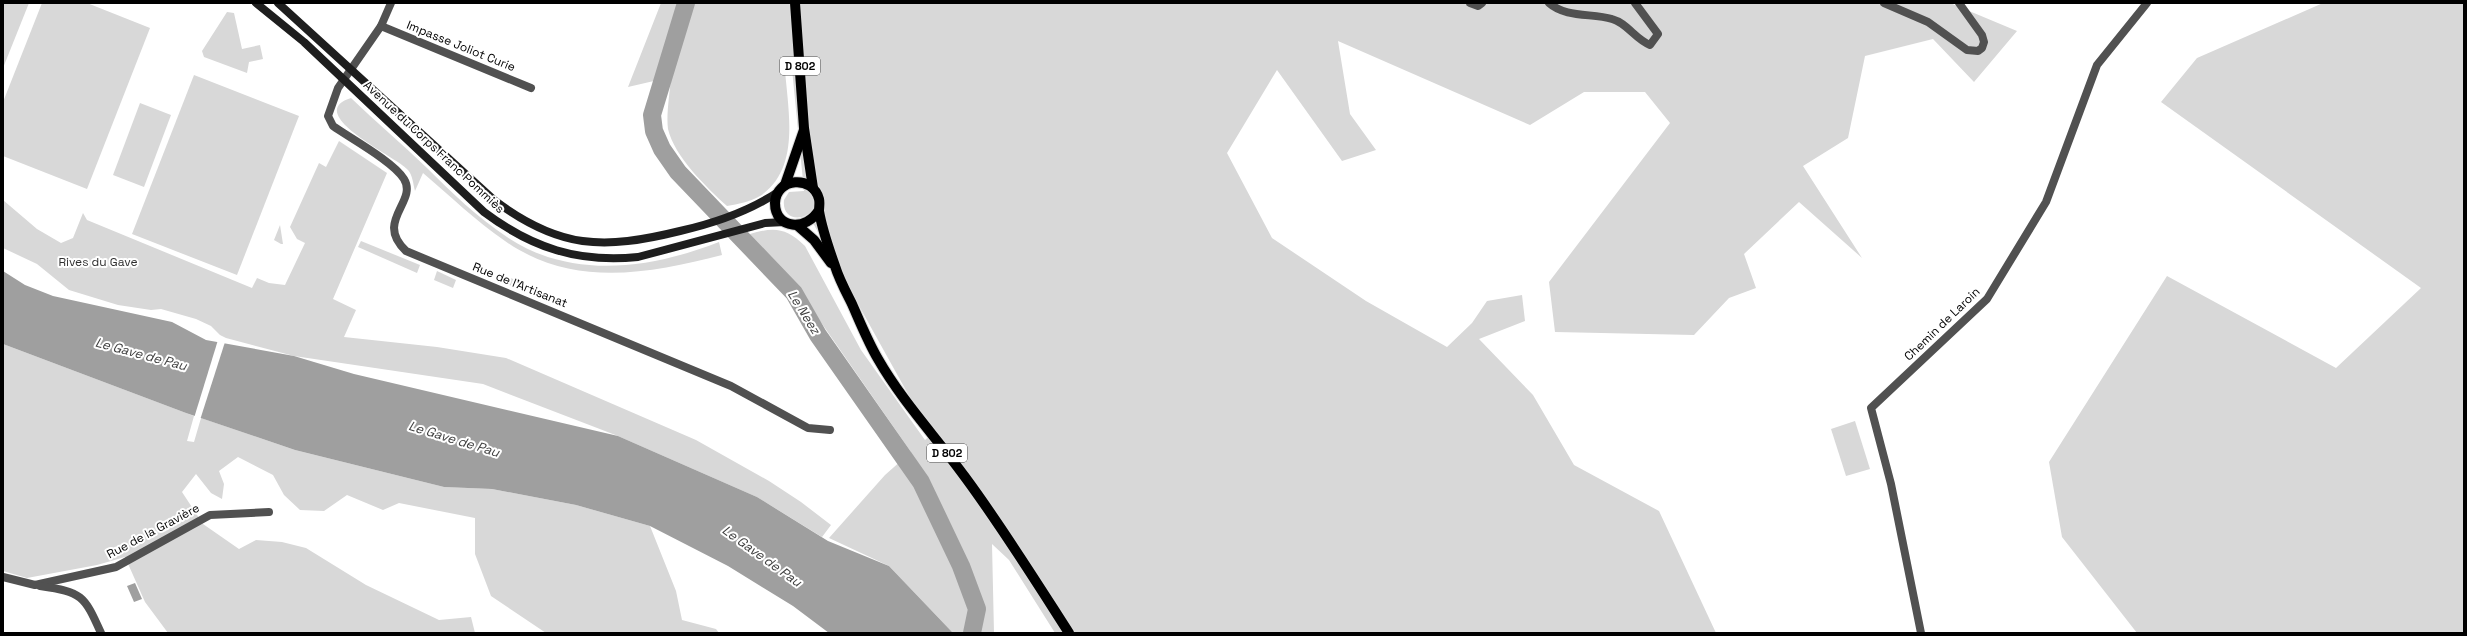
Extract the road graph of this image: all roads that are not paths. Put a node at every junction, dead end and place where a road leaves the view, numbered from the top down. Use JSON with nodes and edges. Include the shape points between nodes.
{"nodes":[{"id":1,"x":256,"y":3,"type":"edge"},
{"id":2,"x":278,"y":3,"type":"edge"},
{"id":3,"x":391,"y":3,"type":"edge"},
{"id":4,"x":795,"y":3,"type":"edge"},
{"id":5,"x":1470,"y":3,"type":"edge"},
{"id":6,"x":1482,"y":3,"type":"edge"},
{"id":7,"x":1549,"y":3,"type":"edge"},
{"id":8,"x":1635,"y":3,"type":"edge"},
{"id":9,"x":1884,"y":3,"type":"edge"},
{"id":10,"x":1959,"y":3,"type":"edge"},
{"id":11,"x":2147,"y":3,"type":"edge"},
{"id":12,"x":381,"y":26,"type":"junction"},
{"id":13,"x":347,"y":75,"type":"junction"},
{"id":14,"x":531,"y":88,"type":"dead end"},
{"id":15,"x":804,"y":128,"type":"junction"},
{"id":16,"x":813,"y":188,"type":"junction"},
{"id":17,"x":782,"y":189,"type":"junction"},
{"id":18,"x":819,"y":210,"type":"junction"},
{"id":19,"x":785,"y":222,"type":"junction"},
{"id":20,"x":798,"y":226,"type":"junction"},
{"id":21,"x":835,"y":268,"type":"junction"},
{"id":22,"x":830,"y":430,"type":"dead end"},
{"id":23,"x":269,"y":512,"type":"dead end"},
{"id":24,"x":3,"y":577,"type":"edge"},
{"id":25,"x":35,"y":585,"type":"junction"},
{"id":26,"x":101,"y":633,"type":"edge"},
{"id":27,"x":1069,"y":633,"type":"edge"},
{"id":28,"x":1921,"y":633,"type":"edge"}],
"edges":[{"from":1,"to":13,"type":"main road","name":"Avenue du Corps Franc Pommiès"},
{"from":2,"to":13,"type":"main road","name":"Avenue du Corps Franc Pommiès"},
{"from":3,"to":12,"type":"street"},
{"from":4,"to":15,"type":"main road","number":"D 802"},
{"from":5,"to":6,"type":"street","via":[[1478,6]]},
{"from":7,"to":8,"type":"street","via":[[1573,14],[1612,18],[1621,22],[1642,42],[1650,45],[1658,34]]},
{"from":9,"to":10,"type":"street","via":[[1928,22],[1968,50],[1978,51],[1984,42],[1982,35]]},
{"from":11,"to":28,"type":"street","name":"Chemin de Laroin","via":[[2097,65],[2046,202],[1987,299],[1871,408],[1891,484]]},
{"from":12,"to":13,"type":"street"},
{"from":12,"to":14,"type":"street","name":"Impasse Joliot Curie"},
{"from":13,"to":17,"type":"main road","name":"Avenue du Corps Franc Pommiès","via":[[511,213],[542,230],[579,241],[638,242],[713,223],[740,213]]},
{"from":13,"to":19,"type":"main road","name":"Avenue du Corps Franc Pommiès","via":[[484,212],[534,243],[577,256],[620,259],[638,257],[747,227]]},
{"from":13,"to":22,"type":"street","name":"Rue de l'Artisanat","via":[[337,91],[328,116],[333,126],[397,170],[405,180],[407,191],[393,224],[398,244],[406,251],[731,386],[808,428]]},
{"from":15,"to":16,"type":"main road","number":"D 802"},
{"from":15,"to":17,"type":"main road","number":"D 802"},
{"from":16,"to":17,"type":"main road","via":[[804,182],[794,182]]},
{"from":16,"to":18,"type":"main road","via":[[818,194]]},
{"from":17,"to":19,"type":"main road","via":[[775,203],[778,213]]},
{"from":18,"to":20,"type":"main road","via":[[815,218],[807,224]]},
{"from":18,"to":21,"type":"main road","number":"D 802"},
{"from":19,"to":20,"type":"main road"},
{"from":20,"to":21,"type":"main road","number":"D 802","via":[[814,240]]},
{"from":21,"to":27,"type":"main road","number":"D 802","via":[[877,358],[988,509]]},
{"from":23,"to":25,"type":"street","name":"Rue de la Gravière","via":[[210,515],[116,567]]},
{"from":24,"to":25,"type":"street","name":"Rue de la Gravière"},
{"from":25,"to":26,"type":"street","via":[[74,592],[81,597],[89,606]]}]}
